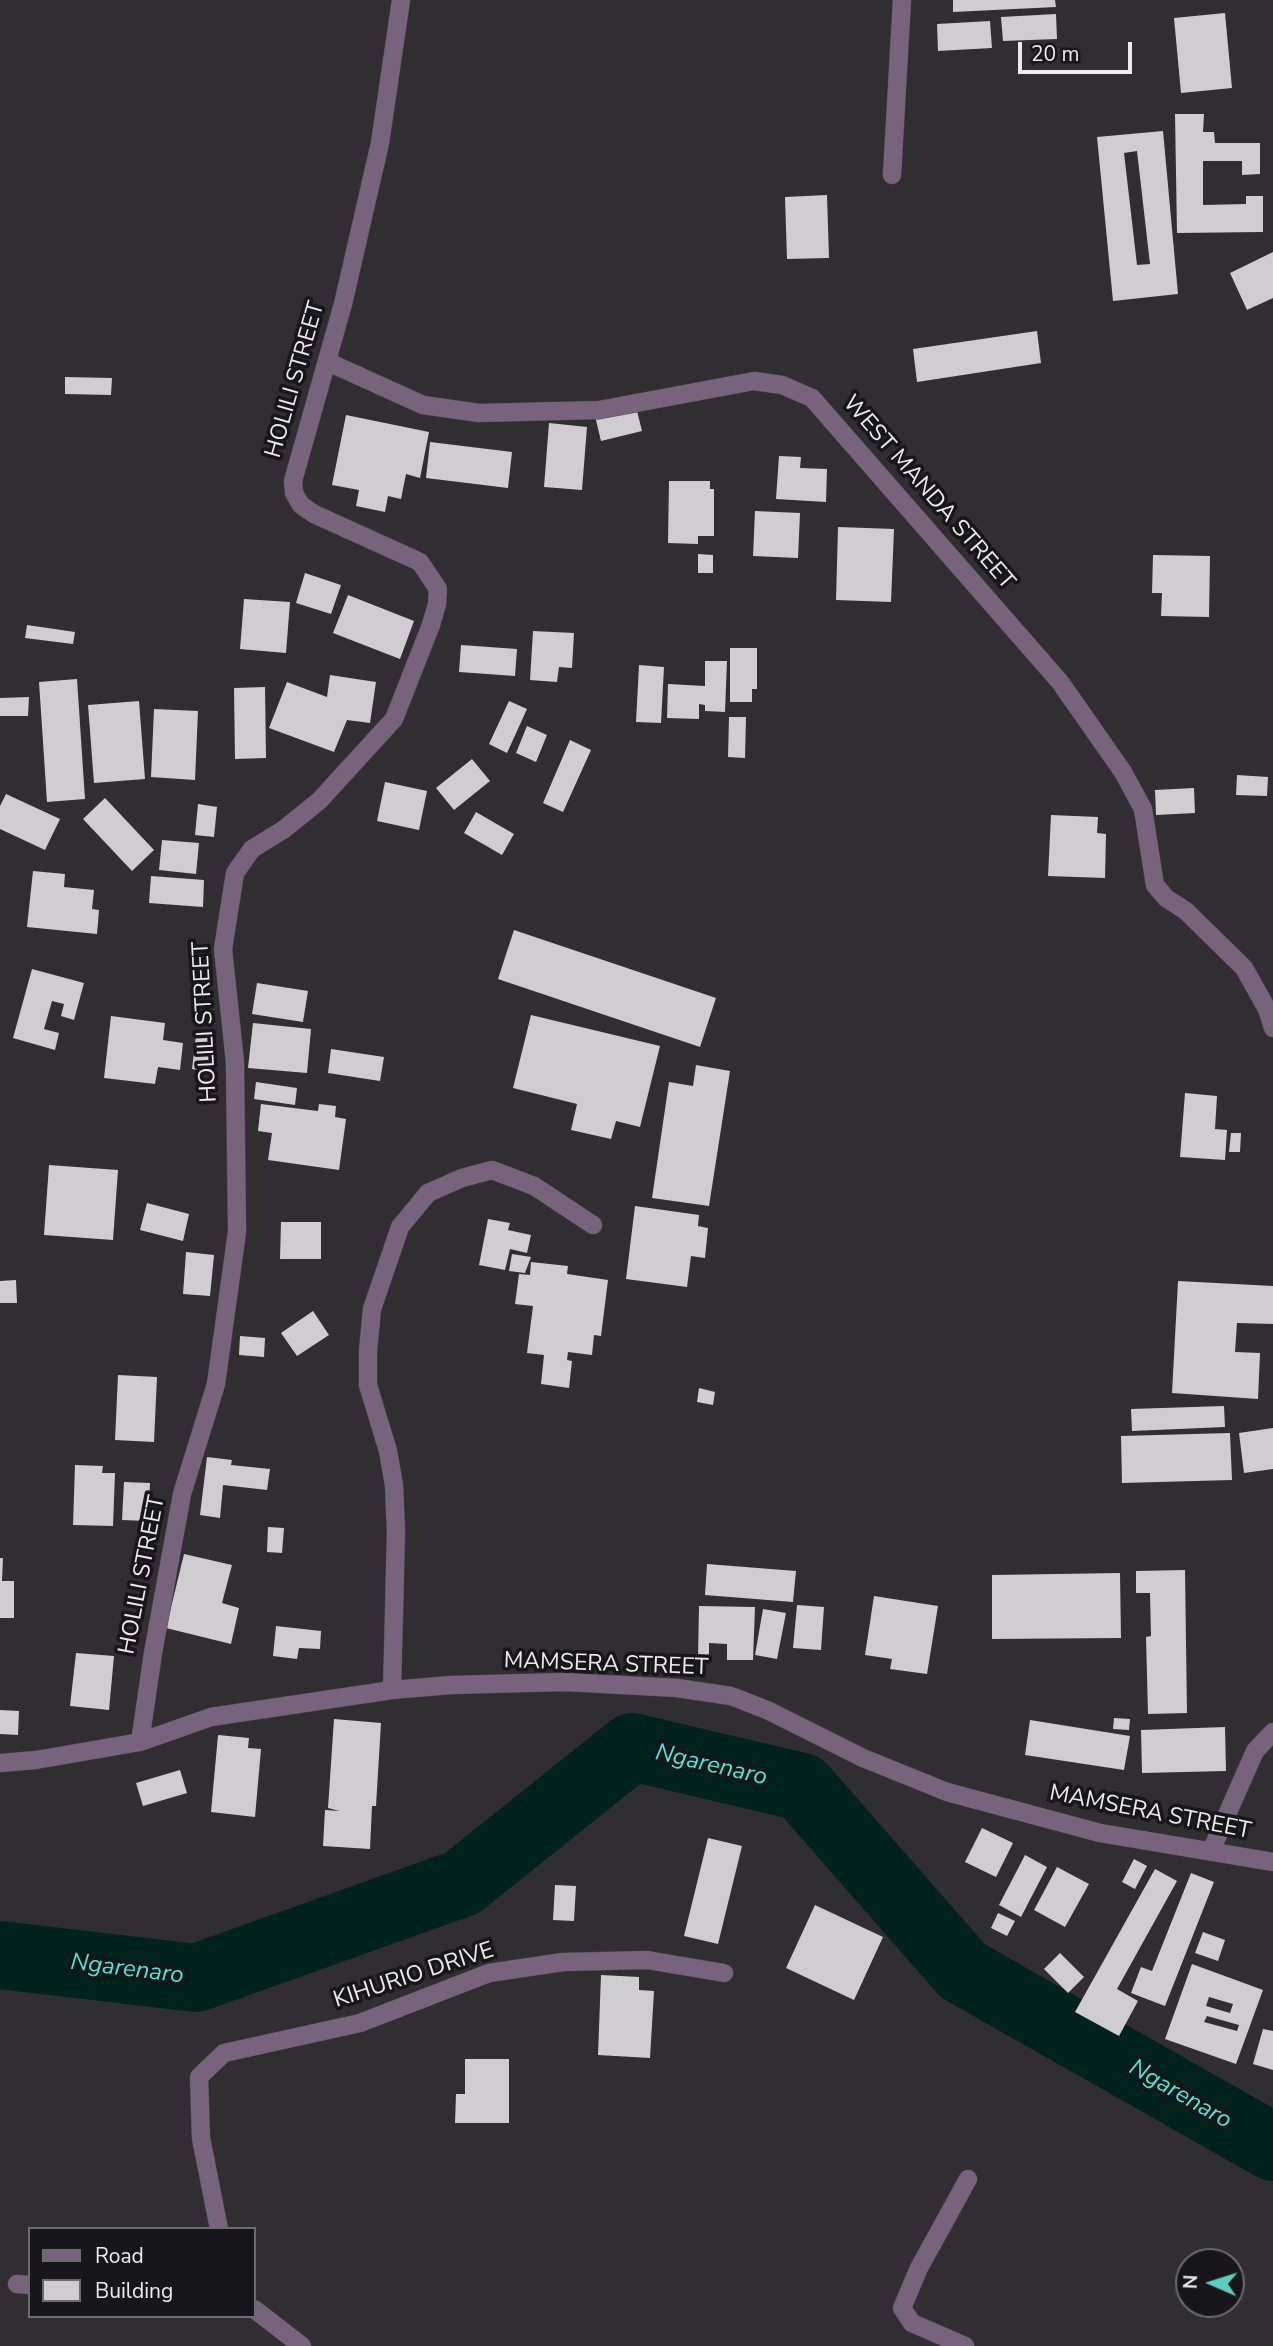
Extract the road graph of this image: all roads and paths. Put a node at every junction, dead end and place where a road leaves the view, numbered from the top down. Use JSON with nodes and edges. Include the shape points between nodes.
{"nodes":[{"id":1,"x":401,"y":0,"type":"edge"},
{"id":2,"x":902,"y":0,"type":"edge"},
{"id":3,"x":892,"y":175,"type":"dead end"},
{"id":4,"x":328,"y":362,"type":"junction"},
{"id":5,"x":1273,"y":1028,"type":"edge"},
{"id":6,"x":593,"y":1225,"type":"dead end"},
{"id":7,"x":392,"y":1690,"type":"junction"},
{"id":8,"x":1273,"y":1732,"type":"edge"},
{"id":9,"x":140,"y":1742,"type":"junction"},
{"id":10,"x":0,"y":1763,"type":"edge"},
{"id":11,"x":1211,"y":1851,"type":"junction"},
{"id":12,"x":1273,"y":1862,"type":"edge"},
{"id":13,"x":724,"y":1973,"type":"dead end"},
{"id":14,"x":968,"y":2179,"type":"dead end"},
{"id":15,"x":219,"y":2227,"type":"edge"},
{"id":16,"x":256,"y":2311,"type":"edge"},
{"id":17,"x":302,"y":2346,"type":"edge"},
{"id":18,"x":965,"y":2346,"type":"edge"}],
"edges":[{"from":1,"to":4,"type":"street","name":"HOLILI STREET","via":[[380,143]]},
{"from":2,"to":3,"type":"street"},
{"from":4,"to":5,"type":"street","name":"WEST MANDA STREET","via":[[423,405],[479,413],[599,410],[754,381],[782,385],[812,398],[1060,682],[1143,809],[1155,885],[1244,968]]},
{"from":4,"to":9,"type":"street","name":"HOLILI STREET","via":[[293,481],[294,493],[314,514],[420,562],[438,589],[437,604],[394,719],[319,801],[252,849],[235,873],[223,949],[235,1062],[237,1232],[216,1384],[182,1494]]},
{"from":6,"to":7,"type":"street","via":[[534,1186],[492,1170],[428,1193],[400,1227],[372,1309],[368,1351],[368,1385],[394,1485]]},
{"from":7,"to":9,"type":"street","name":"MAMSERA STREET","via":[[211,1717]]},
{"from":7,"to":11,"type":"street","name":"MAMSERA STREET","via":[[565,1682],[731,1696],[947,1793],[1100,1833]]},
{"from":8,"to":11,"type":"street","via":[[1255,1751]]},
{"from":9,"to":10,"type":"street","name":"MAMSERA STREET"},
{"from":11,"to":12,"type":"street","name":"MAMSERA STREET"},
{"from":13,"to":15,"type":"street","name":"KIHURIO DRIVE","via":[[647,1961],[563,1962],[489,1973],[360,2023],[224,2053],[199,2077],[201,2138]]},
{"from":14,"to":18,"type":"street","via":[[902,2308],[912,2323]]},
{"from":16,"to":17,"type":"street"}]}
